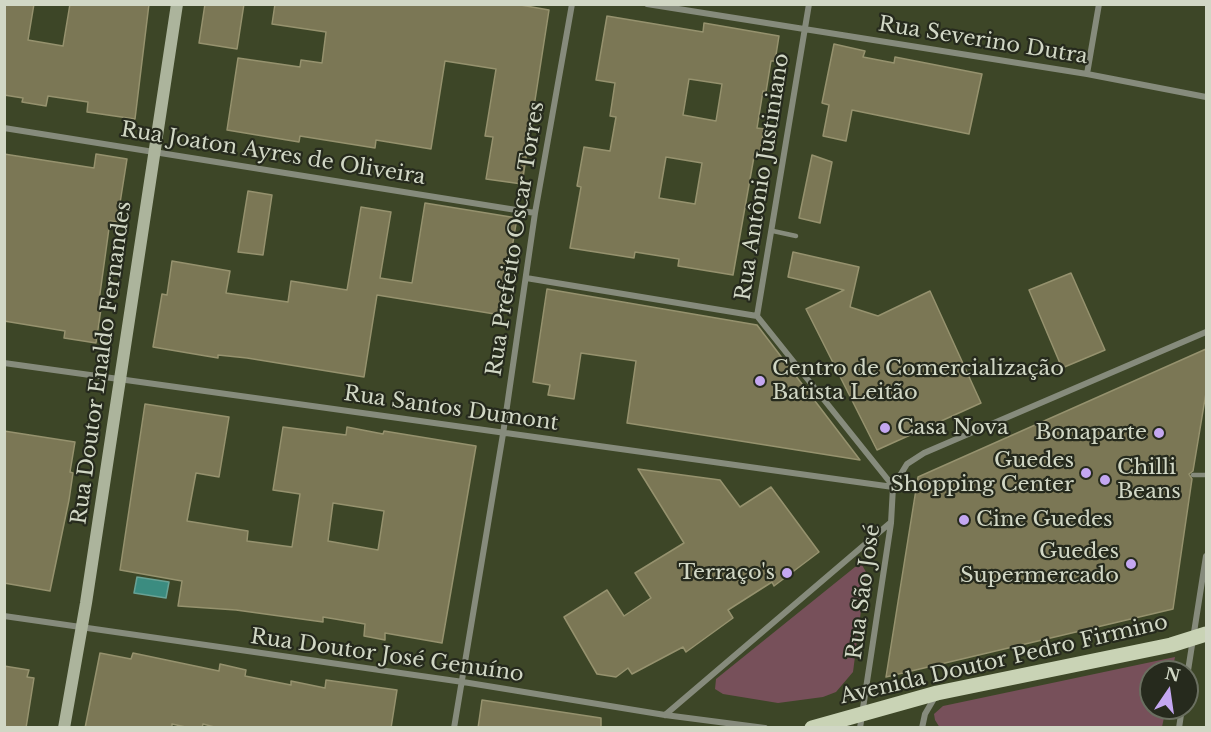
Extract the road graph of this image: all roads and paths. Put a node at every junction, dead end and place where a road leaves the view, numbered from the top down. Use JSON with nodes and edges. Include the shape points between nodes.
{"nodes":[{"id":1,"x":177,"y":4,"type":"edge"},
{"id":2,"x":572,"y":4,"type":"edge"},
{"id":3,"x":647,"y":4,"type":"edge"},
{"id":4,"x":809,"y":4,"type":"edge"},
{"id":5,"x":1099,"y":4,"type":"edge"},
{"id":6,"x":804,"y":30,"type":"junction"},
{"id":7,"x":1087,"y":74,"type":"junction"},
{"id":8,"x":1206,"y":97,"type":"edge"},
{"id":9,"x":4,"y":128,"type":"edge"},
{"id":10,"x":154,"y":150,"type":"junction"},
{"id":11,"x":535,"y":213,"type":"junction"},
{"id":12,"x":772,"y":231,"type":"junction"},
{"id":13,"x":796,"y":236,"type":"dead end"},
{"id":14,"x":526,"y":278,"type":"junction"},
{"id":15,"x":757,"y":316,"type":"junction"},
{"id":16,"x":1206,"y":332,"type":"edge"},
{"id":17,"x":4,"y":363,"type":"edge"},
{"id":18,"x":120,"y":378,"type":"junction"},
{"id":19,"x":503,"y":434,"type":"junction"},
{"id":20,"x":1193,"y":475,"type":"dead end"},
{"id":21,"x":1206,"y":475,"type":"edge"},
{"id":22,"x":893,"y":487,"type":"junction"},
{"id":23,"x":891,"y":523,"type":"junction"},
{"id":24,"x":1206,"y":556,"type":"edge"},
{"id":25,"x":4,"y":616,"type":"edge"},
{"id":26,"x":81,"y":628,"type":"junction"},
{"id":27,"x":1200,"y":636,"type":"edge"},
{"id":28,"x":1192,"y":660,"type":"edge"},
{"id":29,"x":463,"y":682,"type":"junction"},
{"id":30,"x":937,"y":693,"type":"junction"},
{"id":31,"x":665,"y":715,"type":"junction"},
{"id":32,"x":861,"y":720,"type":"edge"},
{"id":33,"x":64,"y":728,"type":"edge"},
{"id":34,"x":454,"y":728,"type":"edge"},
{"id":35,"x":765,"y":728,"type":"edge"},
{"id":36,"x":812,"y":728,"type":"edge"},
{"id":37,"x":922,"y":728,"type":"edge"}],
"edges":[{"from":1,"to":10,"type":"main road","name":"Rua Doutor Enaldo Fernandes"},
{"from":2,"to":11,"type":"street","name":"Rua Prefeito Oscar Torres"},
{"from":3,"to":6,"type":"street","name":"Rua Severino Dutra"},
{"from":4,"to":6,"type":"street","name":"Rua Antônio Justiniano"},
{"from":5,"to":7,"type":"street"},
{"from":6,"to":7,"type":"street","name":"Rua Severino Dutra"},
{"from":6,"to":12,"type":"street","name":"Rua Antônio Justiniano"},
{"from":7,"to":8,"type":"street","name":"Rua Severino Dutra"},
{"from":9,"to":10,"type":"street","name":"Rua Joaton Ayres de Oliveira"},
{"from":10,"to":11,"type":"street","name":"Rua Joaton Ayres de Oliveira"},
{"from":10,"to":18,"type":"main road","name":"Rua Doutor Enaldo Fernandes"},
{"from":11,"to":14,"type":"street","name":"Rua Prefeito Oscar Torres"},
{"from":12,"to":13,"type":"lane"},
{"from":12,"to":15,"type":"street","name":"Rua Antônio Justiniano"},
{"from":14,"to":15,"type":"street"},
{"from":14,"to":19,"type":"street","name":"Rua Prefeito Oscar Torres"},
{"from":15,"to":22,"type":"street","name":"Rua Antônio Justiniano"},
{"from":16,"to":22,"type":"street","name":"Rua São José","via":[[924,453],[907,464]]},
{"from":17,"to":18,"type":"street","name":"Rua Santos Dumont"},
{"from":18,"to":19,"type":"street","name":"Rua Santos Dumont"},
{"from":18,"to":26,"type":"main road","name":"Rua Doutor Enaldo Fernandes"},
{"from":19,"to":22,"type":"street","name":"Rua Santos Dumont"},
{"from":19,"to":29,"type":"street","name":"Rua Prefeito Oscar Torres"},
{"from":20,"to":21,"type":"lane"},
{"from":22,"to":23,"type":"street","name":"Rua São José"},
{"from":23,"to":31,"type":"street"},
{"from":23,"to":32,"type":"street","name":"Rua São José"},
{"from":24,"to":27,"type":"street"},
{"from":25,"to":26,"type":"street","name":"Rua Doutor José Genuíno"},
{"from":26,"to":29,"type":"street","name":"Rua Doutor José Genuíno"},
{"from":26,"to":33,"type":"main road","name":"Rua Doutor Enaldo Fernandes"},
{"from":27,"to":28,"type":"street"},
{"from":27,"to":30,"type":"main road","name":"Avenida Doutor Pedro Firmino"},
{"from":29,"to":31,"type":"street","name":"Rua Doutor José Genuíno"},
{"from":29,"to":34,"type":"street","name":"Rua Prefeito Oscar Torres"},
{"from":30,"to":32,"type":"main road","name":"Avenida Doutor Pedro Firmino"},
{"from":30,"to":37,"type":"street"},
{"from":31,"to":35,"type":"street","name":"Rua Doutor José Genuíno"},
{"from":32,"to":36,"type":"main road","name":"Avenida Doutor Pedro Firmino"}]}
